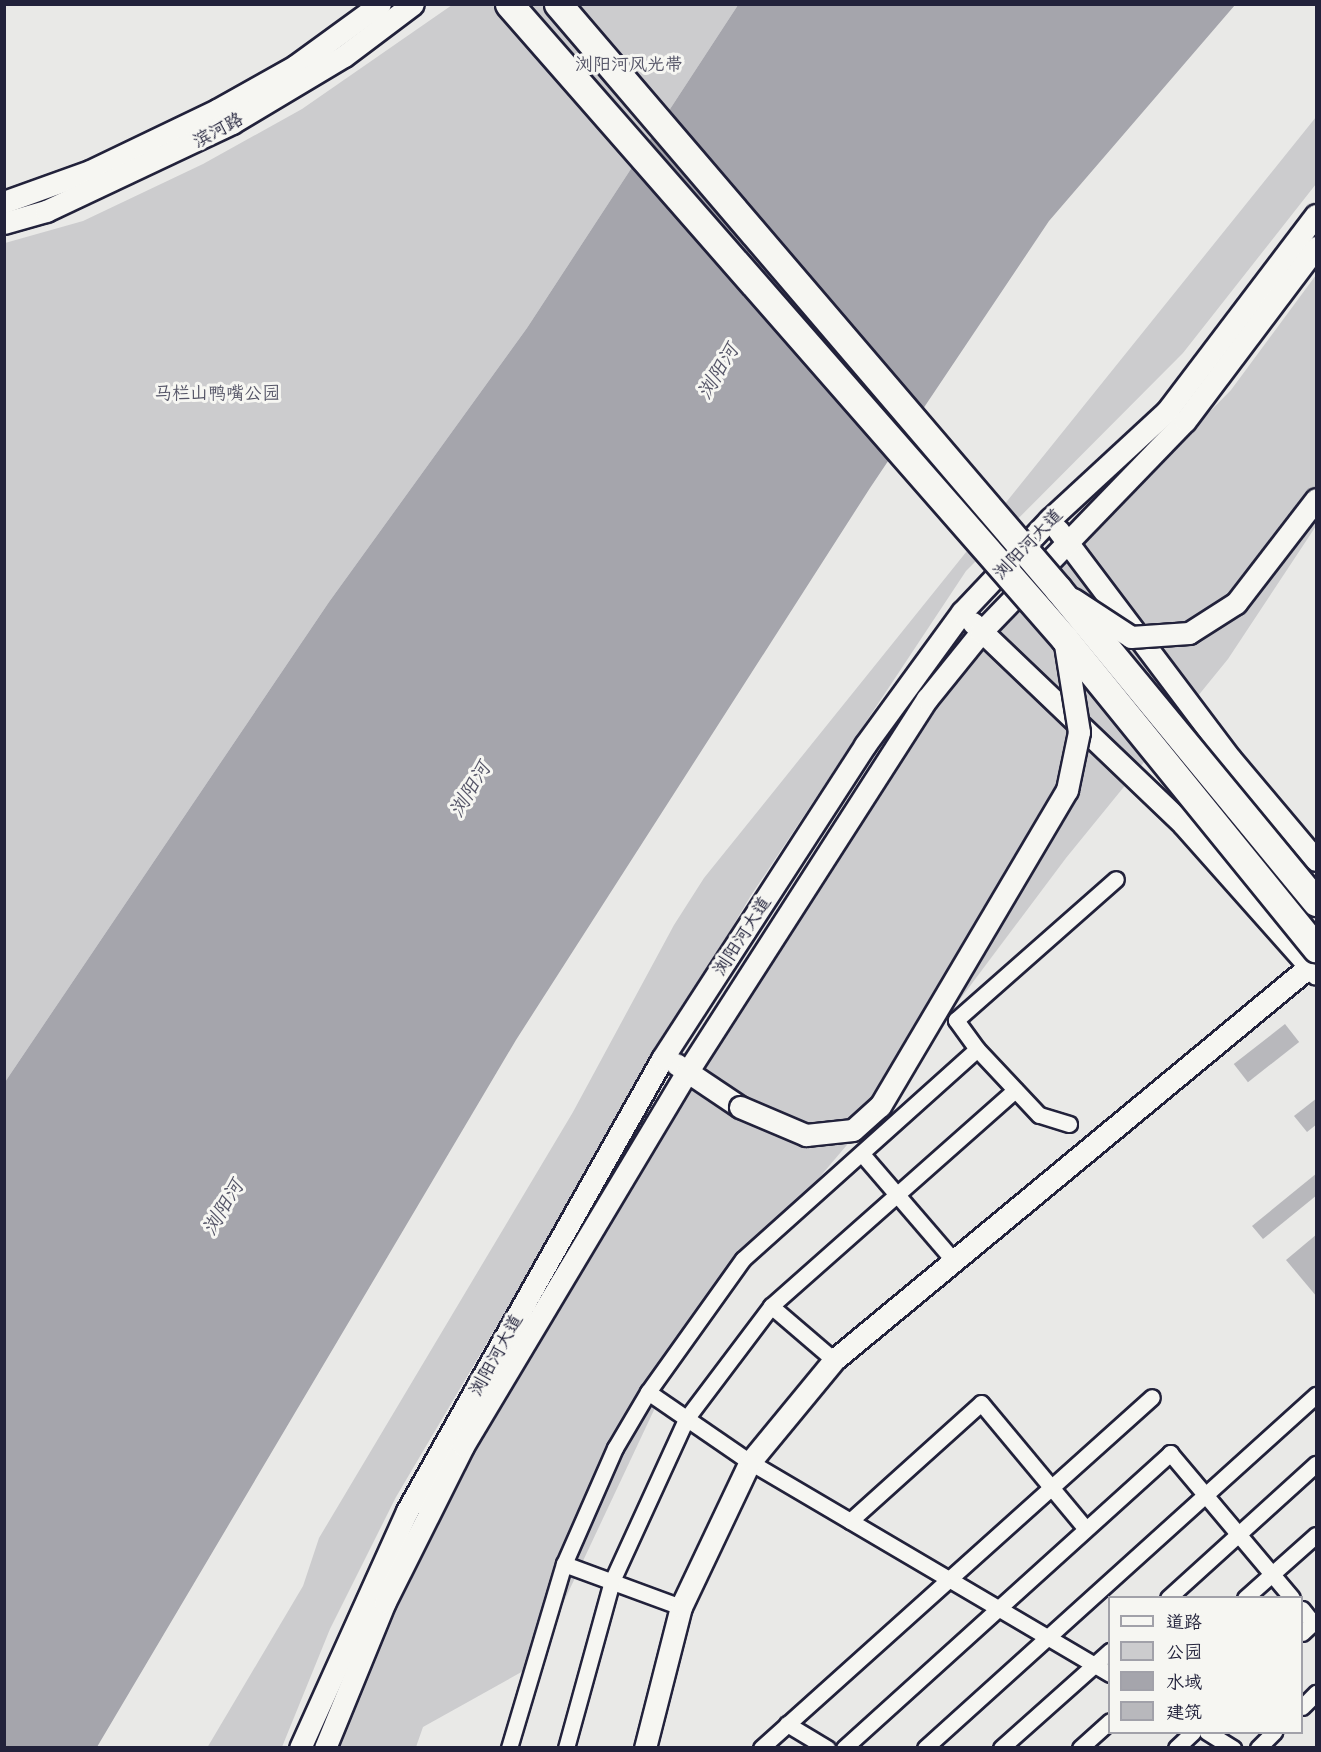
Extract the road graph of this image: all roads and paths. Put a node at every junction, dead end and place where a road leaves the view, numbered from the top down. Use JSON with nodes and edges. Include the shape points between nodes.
{"nodes":[{"id":1,"x":380,"y":4,"type":"edge"},
{"id":2,"x":413,"y":4,"type":"edge"},
{"id":3,"x":509,"y":4,"type":"edge"},
{"id":4,"x":558,"y":4,"type":"edge"},
{"id":5,"x":4,"y":202,"type":"edge"},
{"id":6,"x":1317,"y":215,"type":"edge"},
{"id":7,"x":4,"y":223,"type":"edge"},
{"id":8,"x":1317,"y":247,"type":"edge"},
{"id":9,"x":1317,"y":499,"type":"edge"},
{"id":10,"x":1050,"y":519,"type":"junction"},
{"id":11,"x":1065,"y":541,"type":"junction"},
{"id":12,"x":1058,"y":589,"type":"junction"},
{"id":13,"x":962,"y":612,"type":"junction"},
{"id":14,"x":981,"y":632,"type":"junction"},
{"id":15,"x":1064,"y":638,"type":"junction"},
{"id":16,"x":1317,"y":860,"type":"edge"},
{"id":17,"x":1116,"y":879,"type":"dead end"},
{"id":18,"x":1317,"y":902,"type":"edge"},
{"id":19,"x":1315,"y":962,"type":"edge"},
{"id":20,"x":977,"y":1049,"type":"junction"},
{"id":21,"x":662,"y":1059,"type":"junction"},
{"id":22,"x":688,"y":1070,"type":"junction"},
{"id":23,"x":1015,"y":1090,"type":"junction"},
{"id":24,"x":1069,"y":1124,"type":"dead end"},
{"id":25,"x":862,"y":1154,"type":"junction"},
{"id":26,"x":897,"y":1196,"type":"junction"},
{"id":27,"x":955,"y":1262,"type":"junction"},
{"id":28,"x":771,"y":1306,"type":"junction"},
{"id":29,"x":834,"y":1360,"type":"junction"},
{"id":30,"x":648,"y":1392,"type":"junction"},
{"id":31,"x":1317,"y":1395,"type":"edge"},
{"id":32,"x":1152,"y":1397,"type":"dead end"},
{"id":33,"x":686,"y":1419,"type":"junction"},
{"id":34,"x":750,"y":1462,"type":"junction"},
{"id":35,"x":1317,"y":1464,"type":"edge"},
{"id":36,"x":1049,"y":1485,"type":"junction"},
{"id":37,"x":1204,"y":1494,"type":"junction"},
{"id":38,"x":850,"y":1521,"type":"junction"},
{"id":39,"x":1085,"y":1528,"type":"junction"},
{"id":40,"x":1238,"y":1533,"type":"junction"},
{"id":41,"x":1317,"y":1535,"type":"edge"},
{"id":42,"x":564,"y":1564,"type":"junction"},
{"id":43,"x":1272,"y":1574,"type":"junction"},
{"id":44,"x":946,"y":1579,"type":"junction"},
{"id":45,"x":612,"y":1581,"type":"junction"},
{"id":46,"x":1170,"y":1596,"type":"edge"},
{"id":47,"x":1247,"y":1596,"type":"edge"},
{"id":48,"x":1290,"y":1596,"type":"edge"},
{"id":49,"x":681,"y":1607,"type":"junction"},
{"id":50,"x":997,"y":1607,"type":"junction"},
{"id":51,"x":1303,"y":1610,"type":"edge"},
{"id":52,"x":1315,"y":1621,"type":"edge"},
{"id":53,"x":1303,"y":1632,"type":"edge"},
{"id":54,"x":1047,"y":1637,"type":"junction"},
{"id":55,"x":1108,"y":1653,"type":"edge"},
{"id":56,"x":1095,"y":1665,"type":"junction"},
{"id":57,"x":1108,"y":1673,"type":"edge"},
{"id":58,"x":1317,"y":1693,"type":"edge"},
{"id":59,"x":1303,"y":1706,"type":"edge"},
{"id":60,"x":1108,"y":1723,"type":"edge"},
{"id":61,"x":787,"y":1724,"type":"junction"},
{"id":62,"x":1191,"y":1734,"type":"edge"},
{"id":63,"x":1211,"y":1734,"type":"edge"},
{"id":64,"x":1272,"y":1734,"type":"edge"},
{"id":65,"x":300,"y":1748,"type":"edge"},
{"id":66,"x":325,"y":1748,"type":"edge"},
{"id":67,"x":509,"y":1748,"type":"edge"},
{"id":68,"x":566,"y":1748,"type":"edge"},
{"id":69,"x":645,"y":1748,"type":"edge"},
{"id":70,"x":761,"y":1748,"type":"edge"},
{"id":71,"x":827,"y":1748,"type":"edge"},
{"id":72,"x":844,"y":1748,"type":"edge"},
{"id":73,"x":925,"y":1748,"type":"edge"},
{"id":74,"x":1001,"y":1748,"type":"edge"},
{"id":75,"x":1080,"y":1748,"type":"edge"},
{"id":76,"x":1176,"y":1748,"type":"edge"},
{"id":77,"x":1233,"y":1748,"type":"edge"},
{"id":78,"x":1258,"y":1748,"type":"edge"}],
"edges":[{"from":1,"to":5,"type":"main road","name":"滨河路","via":[[294,66],[217,110],[90,171]]},
{"from":2,"to":7,"type":"main road","name":"滨河路","via":[[344,56],[231,123],[46,211]]},
{"from":3,"to":15,"type":"highway","bridge":true},
{"from":4,"to":12,"type":"highway","bridge":true},
{"from":6,"to":10,"type":"main road","name":"浏阳河大道","via":[[1218,350],[1167,411]]},
{"from":8,"to":11,"type":"main road","name":"浏阳河大道","via":[[1185,421]]},
{"from":9,"to":12,"type":"main road","bridge":true,"via":[[1236,603],[1188,633],[1131,637]]},
{"from":10,"to":11,"type":"main road"},
{"from":10,"to":13,"type":"main road","name":"浏阳河大道"},
{"from":11,"to":14,"type":"main road","name":"浏阳河大道"},
{"from":11,"to":16,"type":"main road","via":[[1230,758]]},
{"from":12,"to":18,"type":"highway","bridge":true},
{"from":13,"to":14,"type":"main road"},
{"from":13,"to":21,"type":"main road","name":"浏阳河大道","via":[[865,745]]},
{"from":14,"to":19,"type":"main road","via":[[1183,824]]},
{"from":14,"to":22,"type":"main road","name":"浏阳河大道","via":[[927,699]]},
{"from":15,"to":19,"type":"highway","bridge":true},
{"from":15,"to":22,"type":"main road","bridge":true,"via":[[1079,732],[1067,790],[880,1106],[853,1130],[806,1135],[740,1107]]},
{"from":17,"to":20,"type":"street","via":[[956,1020]]},
{"from":19,"to":27,"type":"main road"},
{"from":20,"to":23,"type":"street"},
{"from":20,"to":25,"type":"street"},
{"from":21,"to":22,"type":"main road"},
{"from":21,"to":65,"type":"main road","name":"浏阳河大道","via":[[407,1511]]},
{"from":22,"to":66,"type":"main road","name":"浏阳河大道","via":[[462,1446],[385,1602]]},
{"from":23,"to":24,"type":"street","via":[[1039,1115]]},
{"from":23,"to":26,"type":"street"},
{"from":25,"to":26,"type":"street"},
{"from":25,"to":30,"type":"street","via":[[743,1259]]},
{"from":26,"to":27,"type":"street"},
{"from":26,"to":28,"type":"street"},
{"from":27,"to":29,"type":"main road"},
{"from":28,"to":29,"type":"street"},
{"from":28,"to":33,"type":"street"},
{"from":29,"to":34,"type":"main road"},
{"from":30,"to":33,"type":"street"},
{"from":30,"to":42,"type":"street","via":[[615,1448]]},
{"from":31,"to":37,"type":"street"},
{"from":32,"to":36,"type":"street"},
{"from":33,"to":34,"type":"street"},
{"from":33,"to":45,"type":"street"},
{"from":34,"to":38,"type":"street"},
{"from":34,"to":49,"type":"main road"},
{"from":35,"to":40,"type":"street"},
{"from":36,"to":38,"type":"street","via":[[981,1403]]},
{"from":36,"to":39,"type":"street"},
{"from":36,"to":44,"type":"street"},
{"from":37,"to":39,"type":"street","via":[[1170,1453]]},
{"from":37,"to":40,"type":"street"},
{"from":37,"to":54,"type":"street"},
{"from":38,"to":44,"type":"street"},
{"from":39,"to":50,"type":"street"},
{"from":40,"to":43,"type":"street"},
{"from":40,"to":46,"type":"street"},
{"from":41,"to":43,"type":"street"},
{"from":42,"to":45,"type":"street"},
{"from":42,"to":67,"type":"street"},
{"from":43,"to":47,"type":"street"},
{"from":43,"to":48,"type":"street"},
{"from":44,"to":50,"type":"street"},
{"from":44,"to":61,"type":"street"},
{"from":45,"to":49,"type":"street"},
{"from":45,"to":68,"type":"street"},
{"from":49,"to":69,"type":"main road"},
{"from":50,"to":54,"type":"street"},
{"from":50,"to":72,"type":"street"},
{"from":51,"to":52,"type":"street"},
{"from":52,"to":53,"type":"street"},
{"from":54,"to":56,"type":"street"},
{"from":54,"to":73,"type":"street"},
{"from":55,"to":56,"type":"street"},
{"from":56,"to":57,"type":"street"},
{"from":56,"to":74,"type":"street"},
{"from":58,"to":59,"type":"street"},
{"from":60,"to":75,"type":"street"},
{"from":61,"to":70,"type":"street"},
{"from":61,"to":71,"type":"street"},
{"from":62,"to":76,"type":"street"},
{"from":63,"to":77,"type":"street"},
{"from":64,"to":78,"type":"street"}]}
